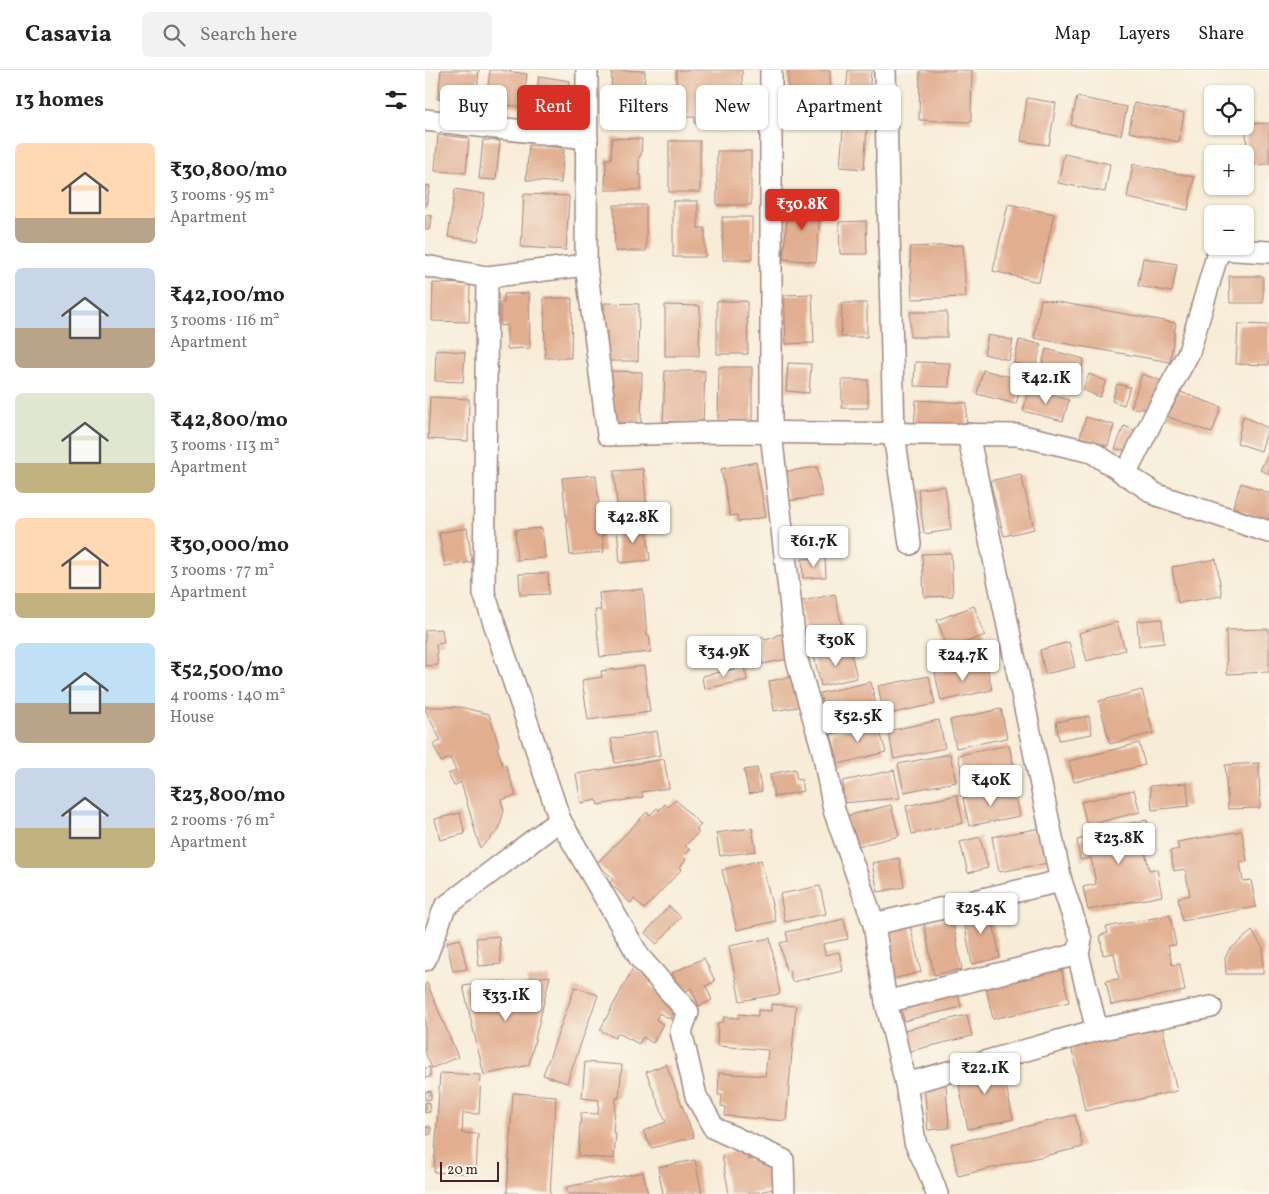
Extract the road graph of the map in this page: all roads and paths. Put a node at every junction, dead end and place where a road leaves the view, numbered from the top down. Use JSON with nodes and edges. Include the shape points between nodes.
{"nodes":[{"id":1,"x":587,"y":70,"type":"edge"},
{"id":2,"x":771,"y":70,"type":"edge"},
{"id":3,"x":885,"y":70,"type":"edge"},
{"id":4,"x":425,"y":120,"type":"edge"},
{"id":5,"x":587,"y":138,"type":"junction"},
{"id":6,"x":1269,"y":252,"type":"edge"},
{"id":7,"x":586,"y":265,"type":"junction"},
{"id":8,"x":425,"y":266,"type":"edge"},
{"id":9,"x":487,"y":278,"type":"junction"},
{"id":10,"x":771,"y":433,"type":"junction"},
{"id":11,"x":894,"y":434,"type":"junction"},
{"id":12,"x":968,"y":434,"type":"junction"},
{"id":13,"x":1125,"y":474,"type":"junction"},
{"id":14,"x":1269,"y":532,"type":"edge"},
{"id":15,"x":910,"y":544,"type":"dead end"},
{"id":16,"x":560,"y":820,"type":"junction"},
{"id":17,"x":1061,"y":881,"type":"junction"},
{"id":18,"x":874,"y":924,"type":"junction"},
{"id":19,"x":1078,"y":954,"type":"junction"},
{"id":20,"x":425,"y":960,"type":"edge"},
{"id":21,"x":887,"y":1002,"type":"junction"},
{"id":22,"x":1211,"y":1007,"type":"dead end"},
{"id":23,"x":1097,"y":1030,"type":"junction"},
{"id":24,"x":906,"y":1084,"type":"junction"},
{"id":25,"x":784,"y":1194,"type":"edge"},
{"id":26,"x":937,"y":1194,"type":"edge"}],
"edges":[{"from":1,"to":5,"type":"street"},
{"from":2,"to":10,"type":"street"},
{"from":3,"to":11,"type":"street"},
{"from":4,"to":5,"type":"street"},
{"from":5,"to":7,"type":"street"},
{"from":6,"to":13,"type":"street","via":[[1219,249],[1189,352]]},
{"from":7,"to":9,"type":"street"},
{"from":7,"to":10,"type":"street","via":[[608,435]]},
{"from":8,"to":9,"type":"street"},
{"from":9,"to":16,"type":"street","via":[[484,593]]},
{"from":10,"to":11,"type":"street"},
{"from":10,"to":18,"type":"street","via":[[797,660],[823,751],[834,810]]},
{"from":11,"to":12,"type":"street"},
{"from":11,"to":15,"type":"street"},
{"from":12,"to":13,"type":"street","via":[[1018,435],[1091,452]]},
{"from":12,"to":17,"type":"street"},
{"from":13,"to":14,"type":"street","via":[[1157,496]]},
{"from":16,"to":20,"type":"street","via":[[445,907]]},
{"from":16,"to":25,"type":"street","via":[[640,958],[688,1012],[681,1031],[696,1096],[714,1128],[783,1160]]},
{"from":17,"to":18,"type":"street"},
{"from":17,"to":19,"type":"street","via":[[1081,940]]},
{"from":18,"to":21,"type":"street"},
{"from":19,"to":21,"type":"street"},
{"from":19,"to":23,"type":"street"},
{"from":21,"to":24,"type":"street"},
{"from":22,"to":23,"type":"street"},
{"from":23,"to":24,"type":"street"},
{"from":24,"to":26,"type":"street","via":[[915,1142]]}]}
